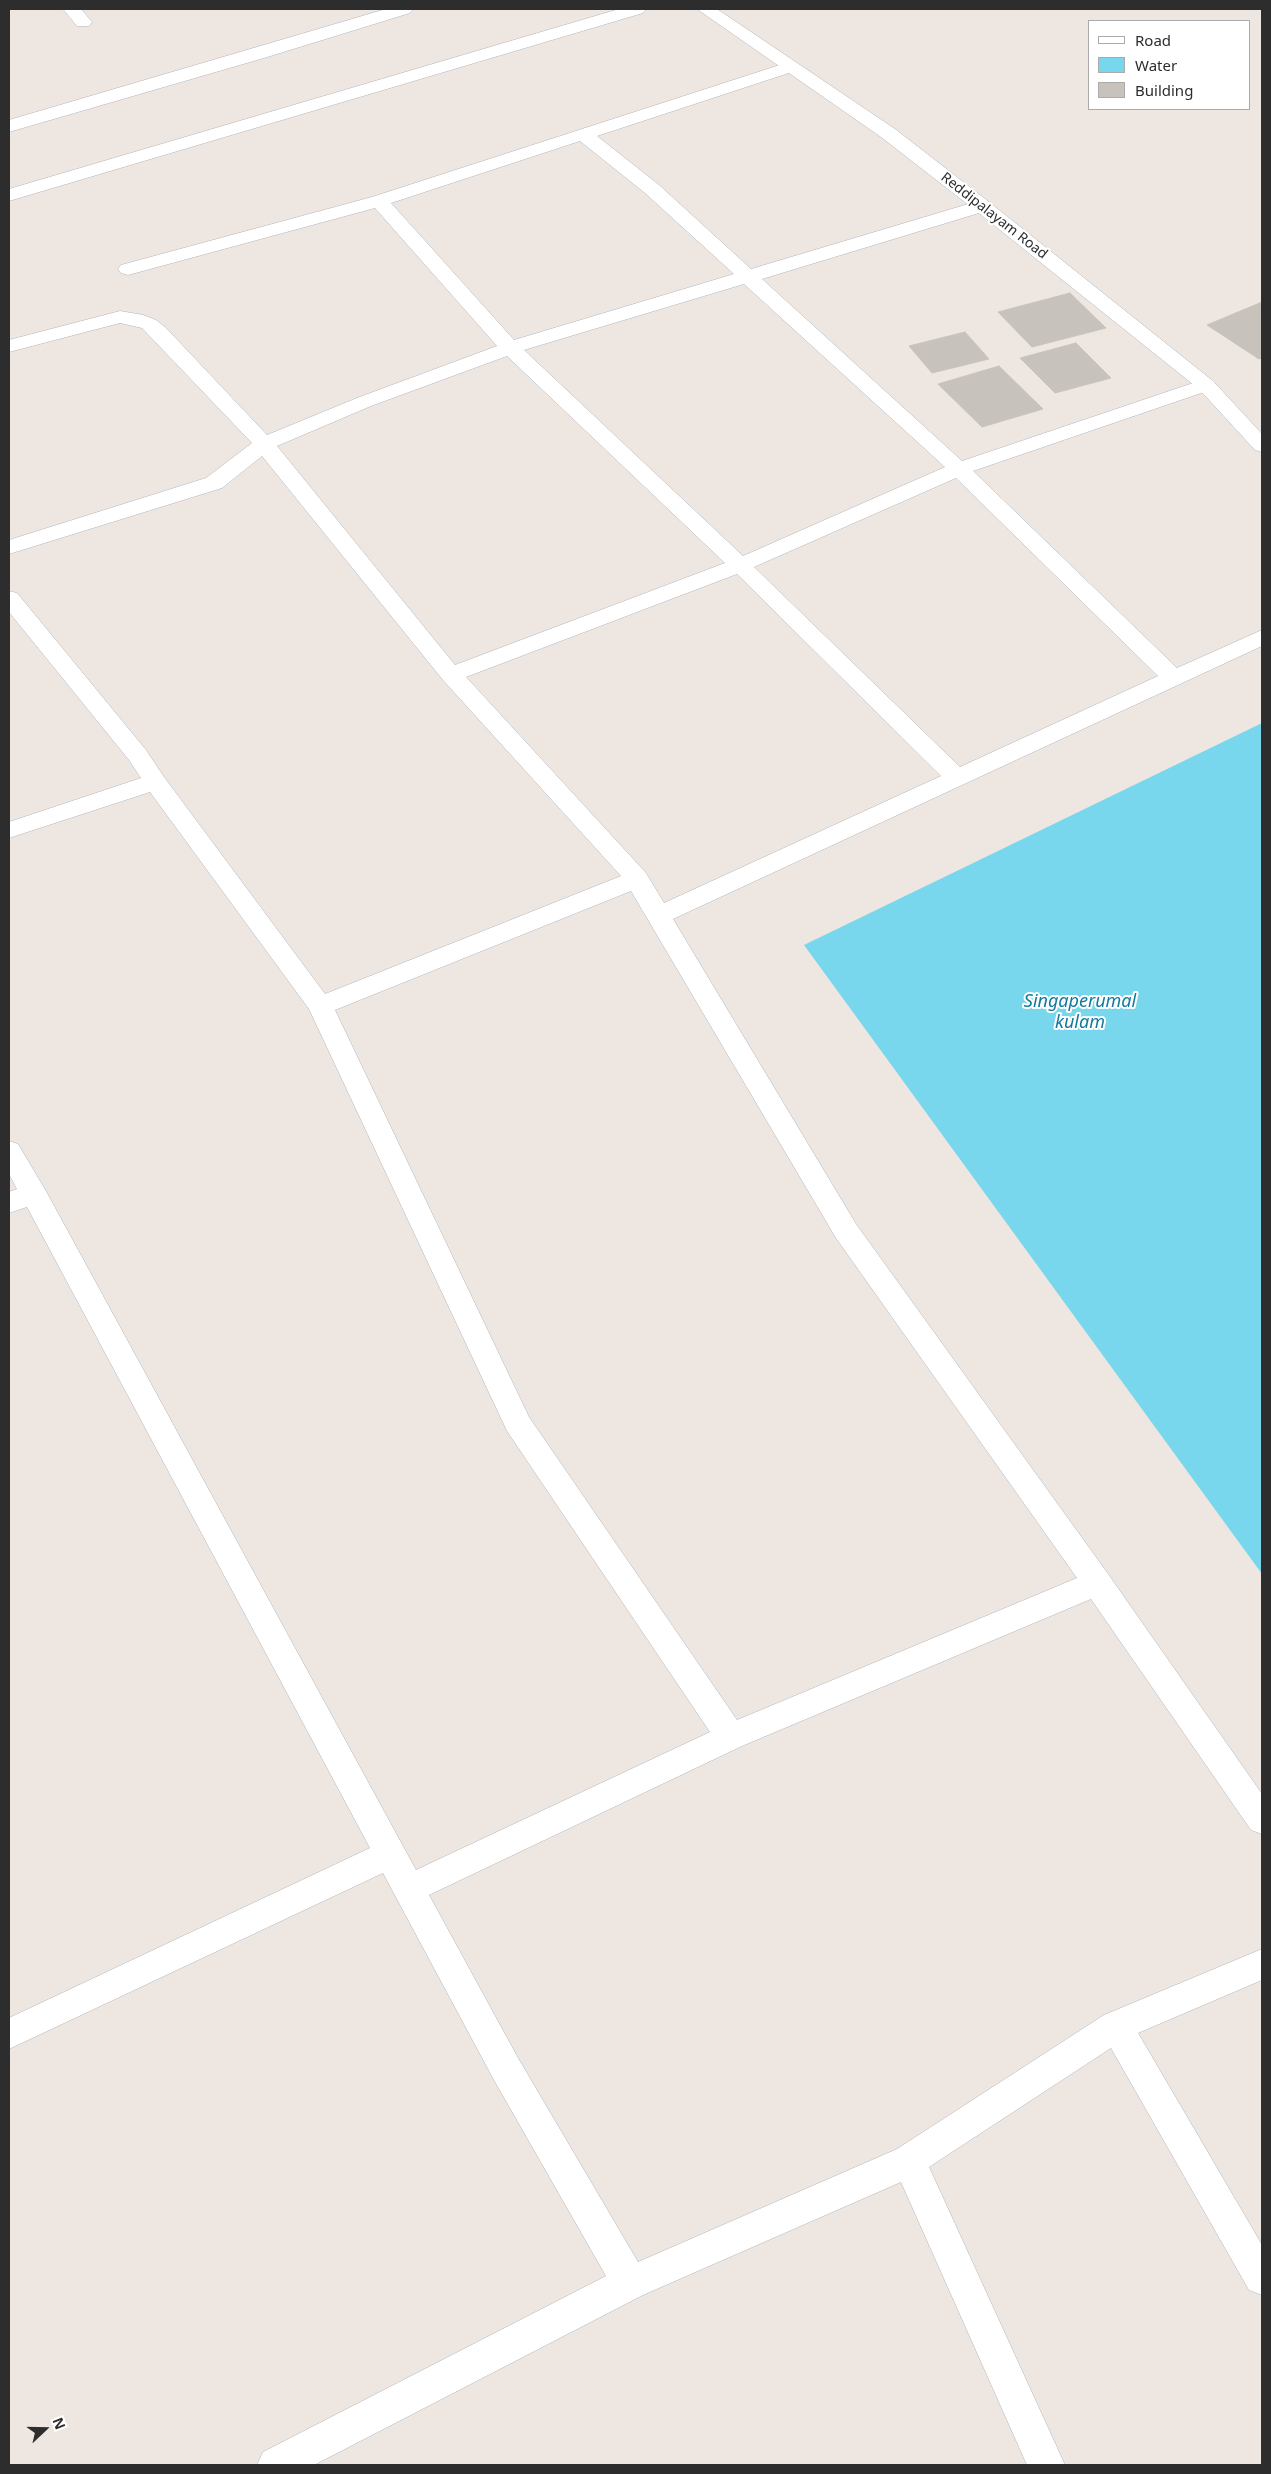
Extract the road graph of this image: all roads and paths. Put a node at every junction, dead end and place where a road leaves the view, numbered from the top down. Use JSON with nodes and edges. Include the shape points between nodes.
{"nodes":[{"id":1,"x":404,"y":9,"type":"edge"},
{"id":2,"x":637,"y":9,"type":"edge"},
{"id":3,"x":706,"y":9,"type":"edge"},
{"id":4,"x":789,"y":67,"type":"junction"},
{"id":5,"x":9,"y":126,"type":"edge"},
{"id":6,"x":584,"y":135,"type":"junction"},
{"id":7,"x":9,"y":194,"type":"edge"},
{"id":8,"x":379,"y":201,"type":"junction"},
{"id":9,"x":982,"y":206,"type":"junction"},
{"id":10,"x":128,"y":268,"type":"dead end"},
{"id":11,"x":749,"y":276,"type":"junction"},
{"id":12,"x":9,"y":346,"type":"edge"},
{"id":13,"x":510,"y":348,"type":"junction"},
{"id":14,"x":1206,"y":385,"type":"junction"},
{"id":15,"x":264,"y":444,"type":"junction"},
{"id":16,"x":1262,"y":446,"type":"edge"},
{"id":17,"x":959,"y":469,"type":"junction"},
{"id":18,"x":9,"y":547,"type":"edge"},
{"id":19,"x":740,"y":565,"type":"junction"},
{"id":20,"x":9,"y":598,"type":"edge"},
{"id":21,"x":1262,"y":637,"type":"edge"},
{"id":22,"x":451,"y":675,"type":"junction"},
{"id":23,"x":1174,"y":678,"type":"junction"},
{"id":24,"x":957,"y":778,"type":"junction"},
{"id":25,"x":156,"y":782,"type":"junction"},
{"id":26,"x":9,"y":830,"type":"edge"},
{"id":27,"x":637,"y":879,"type":"junction"},
{"id":28,"x":659,"y":915,"type":"junction"},
{"id":29,"x":320,"y":1006,"type":"junction"},
{"id":30,"x":9,"y":1151,"type":"edge"},
{"id":31,"x":21,"y":1198,"type":"edge"},
{"id":32,"x":1097,"y":1583,"type":"junction"},
{"id":33,"x":731,"y":1737,"type":"junction"},
{"id":34,"x":1262,"y":1820,"type":"edge"},
{"id":35,"x":391,"y":1854,"type":"junction"},
{"id":36,"x":409,"y":1889,"type":"junction"},
{"id":37,"x":1262,"y":1964,"type":"edge"},
{"id":38,"x":1116,"y":2026,"type":"junction"},
{"id":39,"x":9,"y":2034,"type":"edge"},
{"id":40,"x":909,"y":2161,"type":"junction"},
{"id":41,"x":1262,"y":2278,"type":"edge"},
{"id":42,"x":630,"y":2283,"type":"junction"},
{"id":43,"x":276,"y":2465,"type":"edge"},
{"id":44,"x":1046,"y":2465,"type":"edge"}],
"edges":[{"from":1,"to":5,"type":"street"},
{"from":2,"to":7,"type":"street"},
{"from":3,"to":4,"type":"street","name":"Reddipalayam Road"},
{"from":4,"to":6,"type":"street"},
{"from":4,"to":9,"type":"street","name":"Reddipalayam Road","via":[[888,133]]},
{"from":6,"to":8,"type":"street"},
{"from":6,"to":11,"type":"street","via":[[652,189]]},
{"from":8,"to":10,"type":"street"},
{"from":8,"to":13,"type":"street"},
{"from":9,"to":11,"type":"street"},
{"from":9,"to":14,"type":"street","name":"Reddipalayam Road"},
{"from":11,"to":13,"type":"street"},
{"from":11,"to":17,"type":"street"},
{"from":12,"to":15,"type":"street","via":[[120,317],[136,319],[159,332]]},
{"from":13,"to":15,"type":"street","via":[[364,402]]},
{"from":13,"to":19,"type":"street"},
{"from":14,"to":16,"type":"street","name":"Reddipalayam Road"},
{"from":14,"to":17,"type":"street"},
{"from":15,"to":18,"type":"street","via":[[214,483]]},
{"from":15,"to":22,"type":"street"},
{"from":17,"to":19,"type":"street"},
{"from":17,"to":23,"type":"street"},
{"from":19,"to":22,"type":"street"},
{"from":19,"to":24,"type":"street"},
{"from":20,"to":25,"type":"street","via":[[138,755]]},
{"from":21,"to":23,"type":"street"},
{"from":22,"to":27,"type":"street"},
{"from":23,"to":24,"type":"street"},
{"from":24,"to":28,"type":"street"},
{"from":25,"to":26,"type":"street"},
{"from":25,"to":29,"type":"street"},
{"from":27,"to":28,"type":"street"},
{"from":27,"to":29,"type":"street"},
{"from":28,"to":32,"type":"street","via":[[846,1231]]},
{"from":29,"to":33,"type":"street","via":[[517,1423]]},
{"from":30,"to":31,"type":"street"},
{"from":31,"to":35,"type":"street"},
{"from":32,"to":33,"type":"street"},
{"from":32,"to":34,"type":"street"},
{"from":33,"to":36,"type":"street"},
{"from":35,"to":36,"type":"street"},
{"from":35,"to":39,"type":"street"},
{"from":36,"to":42,"type":"street","via":[[506,2069]]},
{"from":37,"to":38,"type":"street"},
{"from":38,"to":40,"type":"street"},
{"from":38,"to":41,"type":"street"},
{"from":40,"to":42,"type":"street"},
{"from":40,"to":44,"type":"street"},
{"from":42,"to":43,"type":"street"}]}
